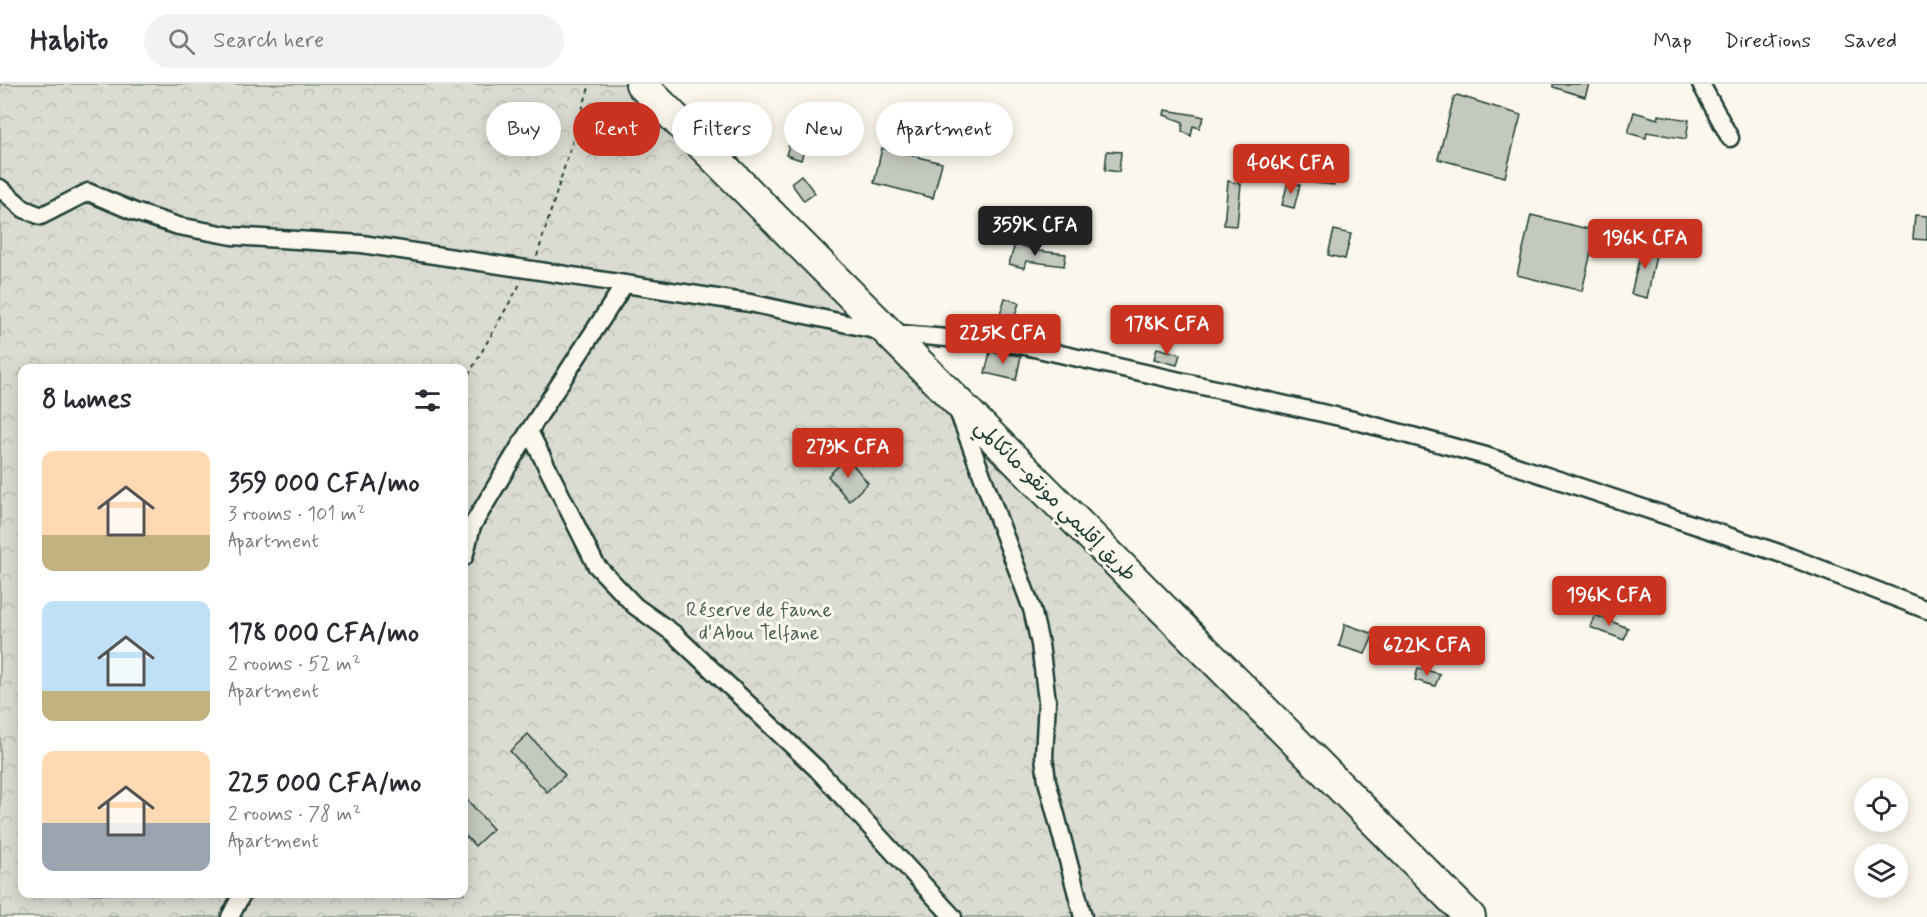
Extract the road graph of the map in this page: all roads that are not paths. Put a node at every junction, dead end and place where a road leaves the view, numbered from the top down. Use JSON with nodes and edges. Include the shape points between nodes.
{"nodes":[{"id":1,"x":641,"y":84,"type":"edge"},
{"id":2,"x":1701,"y":84,"type":"edge"},
{"id":3,"x":1730,"y":138,"type":"dead end"},
{"id":4,"x":0,"y":188,"type":"edge"},
{"id":5,"x":624,"y":285,"type":"junction"},
{"id":6,"x":889,"y":333,"type":"junction"},
{"id":7,"x":954,"y":399,"type":"junction"},
{"id":8,"x":529,"y":431,"type":"junction"},
{"id":9,"x":468,"y":542,"type":"edge"},
{"id":10,"x":1927,"y":610,"type":"edge"},
{"id":11,"x":240,"y":898,"type":"edge"},
{"id":12,"x":230,"y":917,"type":"edge"},
{"id":13,"x":953,"y":917,"type":"edge"},
{"id":14,"x":1083,"y":917,"type":"edge"},
{"id":15,"x":1470,"y":917,"type":"edge"}],
"edges":[{"from":1,"to":6,"type":"highway","name":"طريق إقليمي مونقو-مانكالمي"},
{"from":2,"to":3,"type":"street"},
{"from":4,"to":5,"type":"street","via":[[24,209],[41,216],[88,192],[178,226],[232,236],[362,244]]},
{"from":5,"to":6,"type":"street","via":[[750,303]]},
{"from":5,"to":8,"type":"street"},
{"from":6,"to":7,"type":"highway","name":"طريق إقليمي مونقو-مانكالمي"},
{"from":6,"to":10,"type":"street","via":[[1016,344],[1353,420],[1530,470],[1785,555]]},
{"from":7,"to":14,"type":"street","via":[[1032,609],[1047,701],[1047,781]]},
{"from":7,"to":15,"type":"highway","name":"طريق إقليمي مونقو-مانكالمي"},
{"from":8,"to":9,"type":"street","via":[[472,526]]},
{"from":8,"to":13,"type":"street","via":[[596,565],[635,606],[673,633],[817,769]]},
{"from":11,"to":12,"type":"street"}]}
